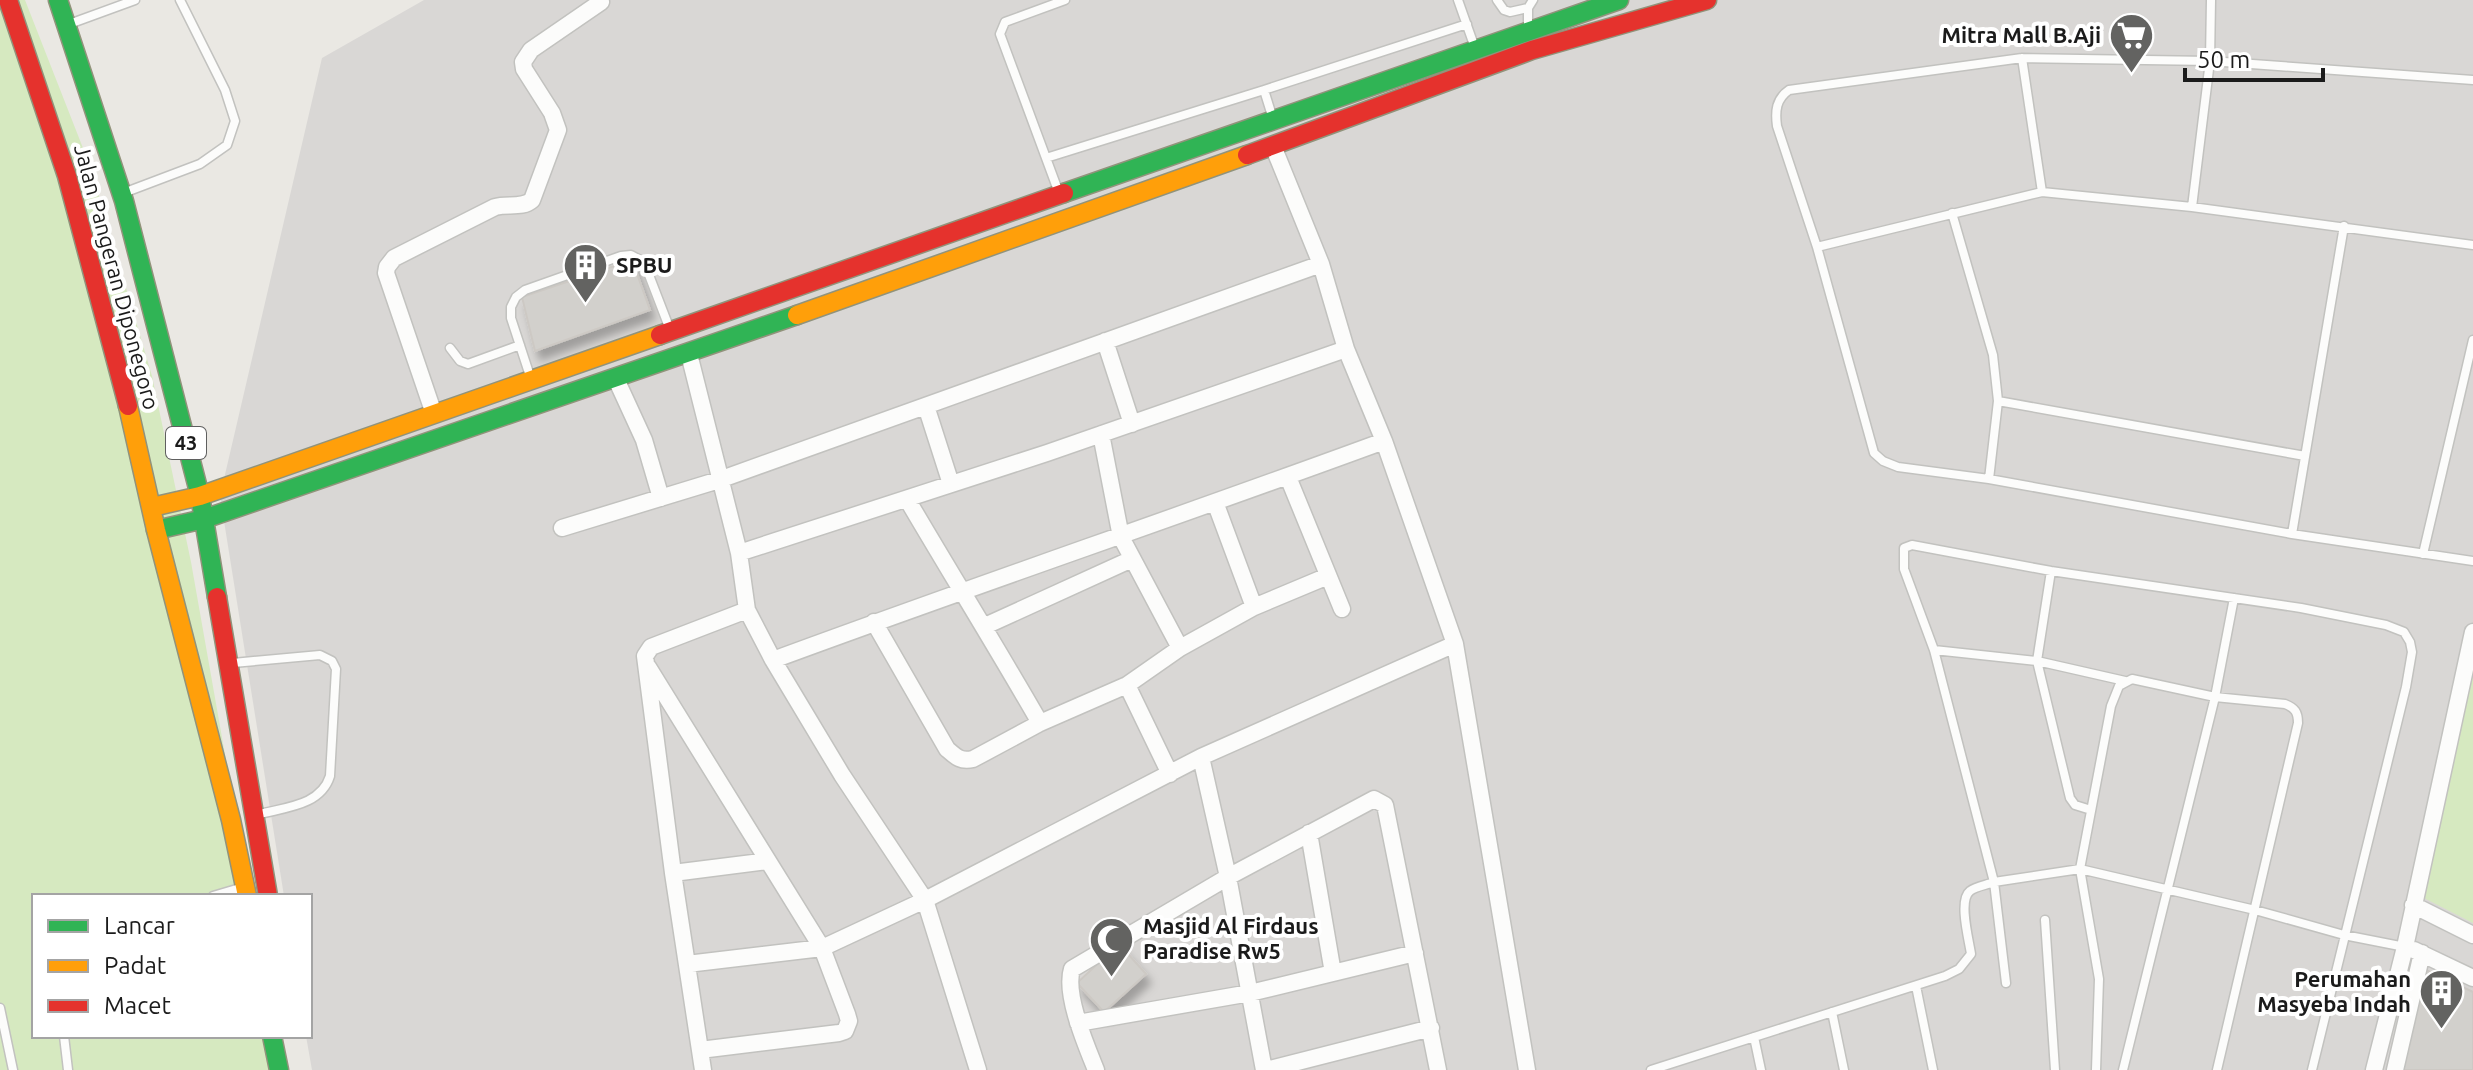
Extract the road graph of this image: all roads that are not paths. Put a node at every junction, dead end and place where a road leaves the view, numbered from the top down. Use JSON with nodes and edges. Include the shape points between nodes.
{"nodes":[{"id":1,"x":8,"y":0,"type":"edge"},
{"id":2,"x":58,"y":0,"type":"edge"},
{"id":3,"x":135,"y":0,"type":"edge"},
{"id":4,"x":180,"y":0,"type":"edge"},
{"id":5,"x":1065,"y":0,"type":"edge"},
{"id":6,"x":1458,"y":0,"type":"edge"},
{"id":7,"x":1497,"y":0,"type":"edge"},
{"id":8,"x":1619,"y":0,"type":"edge"},
{"id":9,"x":1707,"y":0,"type":"edge"},
{"id":10,"x":2211,"y":0,"type":"edge"},
{"id":11,"x":601,"y":2,"type":"dead end"},
{"id":12,"x":1530,"y":4,"type":"edge"},
{"id":13,"x":1467,"y":24,"type":"junction"},
{"id":14,"x":67,"y":25,"type":"junction"},
{"id":15,"x":1528,"y":30,"type":"junction"},
{"id":16,"x":1475,"y":48,"type":"junction"},
{"id":17,"x":1532,"y":50,"type":"junction"},
{"id":18,"x":2022,"y":58,"type":"junction"},
{"id":19,"x":2210,"y":61,"type":"junction"},
{"id":20,"x":2473,"y":80,"type":"edge"},
{"id":21,"x":1264,"y":90,"type":"junction"},
{"id":22,"x":1273,"y":119,"type":"junction"},
{"id":23,"x":1273,"y":146,"type":"junction"},
{"id":24,"x":1046,"y":158,"type":"junction"},
{"id":25,"x":2042,"y":192,"type":"junction"},
{"id":26,"x":122,"y":194,"type":"junction"},
{"id":27,"x":1060,"y":194,"type":"junction"},
{"id":28,"x":2192,"y":207,"type":"junction"},
{"id":29,"x":1952,"y":213,"type":"junction"},
{"id":30,"x":2344,"y":226,"type":"junction"},
{"id":31,"x":2473,"y":245,"type":"edge"},
{"id":32,"x":1817,"y":247,"type":"junction"},
{"id":33,"x":1321,"y":264,"type":"junction"},
{"id":34,"x":671,"y":330,"type":"junction"},
{"id":35,"x":2473,"y":340,"type":"edge"},
{"id":36,"x":1105,"y":341,"type":"junction"},
{"id":37,"x":520,"y":345,"type":"junction"},
{"id":38,"x":450,"y":348,"type":"dead end"},
{"id":39,"x":1346,"y":349,"type":"junction"},
{"id":40,"x":689,"y":354,"type":"junction"},
{"id":41,"x":616,"y":379,"type":"junction"},
{"id":42,"x":531,"y":380,"type":"junction"},
{"id":43,"x":485,"y":396,"type":"junction"},
{"id":44,"x":1998,"y":401,"type":"junction"},
{"id":45,"x":926,"y":406,"type":"junction"},
{"id":46,"x":434,"y":414,"type":"junction"},
{"id":47,"x":495,"y":421,"type":"junction"},
{"id":48,"x":1132,"y":424,"type":"junction"},
{"id":49,"x":1101,"y":434,"type":"junction"},
{"id":50,"x":1384,"y":441,"type":"junction"},
{"id":51,"x":2305,"y":456,"type":"junction"},
{"id":52,"x":1288,"y":477,"type":"junction"},
{"id":53,"x":1989,"y":479,"type":"junction"},
{"id":54,"x":719,"y":480,"type":"junction"},
{"id":55,"x":951,"y":484,"type":"junction"},
{"id":56,"x":200,"y":496,"type":"junction"},
{"id":57,"x":661,"y":498,"type":"junction"},
{"id":58,"x":907,"y":499,"type":"junction"},
{"id":59,"x":1215,"y":502,"type":"junction"},
{"id":60,"x":152,"y":507,"type":"junction"},
{"id":61,"x":204,"y":519,"type":"junction"},
{"id":62,"x":562,"y":528,"type":"dead end"},
{"id":63,"x":156,"y":530,"type":"junction"},
{"id":64,"x":2292,"y":534,"type":"junction"},
{"id":65,"x":1121,"y":537,"type":"junction"},
{"id":66,"x":739,"y":553,"type":"junction"},
{"id":67,"x":2423,"y":554,"type":"junction"},
{"id":68,"x":1132,"y":559,"type":"junction"},
{"id":69,"x":2473,"y":561,"type":"edge"},
{"id":70,"x":2051,"y":571,"type":"junction"},
{"id":71,"x":1328,"y":576,"type":"junction"},
{"id":72,"x":961,"y":590,"type":"junction"},
{"id":73,"x":2234,"y":598,"type":"junction"},
{"id":74,"x":1254,"y":607,"type":"junction"},
{"id":75,"x":1342,"y":609,"type":"dead end"},
{"id":76,"x":747,"y":610,"type":"junction"},
{"id":77,"x":874,"y":622,"type":"junction"},
{"id":78,"x":985,"y":626,"type":"junction"},
{"id":79,"x":2473,"y":632,"type":"edge"},
{"id":80,"x":1455,"y":644,"type":"junction"},
{"id":81,"x":1180,"y":648,"type":"junction"},
{"id":82,"x":1934,"y":650,"type":"junction"},
{"id":83,"x":773,"y":660,"type":"junction"},
{"id":84,"x":2037,"y":661,"type":"junction"},
{"id":85,"x":645,"y":662,"type":"junction"},
{"id":86,"x":228,"y":663,"type":"junction"},
{"id":87,"x":2125,"y":681,"type":"junction"},
{"id":88,"x":1127,"y":685,"type":"junction"},
{"id":89,"x":2215,"y":697,"type":"junction"},
{"id":90,"x":1040,"y":723,"type":"junction"},
{"id":91,"x":1201,"y":757,"type":"junction"},
{"id":92,"x":1170,"y":774,"type":"junction"},
{"id":93,"x":2091,"y":810,"type":"junction"},
{"id":94,"x":254,"y":815,"type":"junction"},
{"id":95,"x":1309,"y":833,"type":"junction"},
{"id":96,"x":768,"y":861,"type":"junction"},
{"id":97,"x":2080,"y":869,"type":"junction"},
{"id":98,"x":673,"y":873,"type":"junction"},
{"id":99,"x":1228,"y":877,"type":"junction"},
{"id":100,"x":1994,"y":882,"type":"junction"},
{"id":101,"x":2169,"y":890,"type":"junction"},
{"id":102,"x":246,"y":891,"type":"edge"},
{"id":103,"x":226,"y":894,"type":"edge"},
{"id":104,"x":268,"y":894,"type":"edge"},
{"id":105,"x":925,"y":900,"type":"junction"},
{"id":106,"x":2413,"y":905,"type":"junction"},
{"id":107,"x":2255,"y":910,"type":"junction"},
{"id":108,"x":2045,"y":920,"type":"dead end"},
{"id":109,"x":2344,"y":935,"type":"junction"},
{"id":110,"x":2473,"y":935,"type":"edge"},
{"id":111,"x":2405,"y":947,"type":"junction"},
{"id":112,"x":822,"y":948,"type":"junction"},
{"id":113,"x":1415,"y":953,"type":"junction"},
{"id":114,"x":2422,"y":953,"type":"junction"},
{"id":115,"x":687,"y":964,"type":"junction"},
{"id":116,"x":1333,"y":973,"type":"junction"},
{"id":117,"x":2473,"y":978,"type":"edge"},
{"id":118,"x":2006,"y":983,"type":"dead end"},
{"id":119,"x":1916,"y":986,"type":"junction"},
{"id":120,"x":1250,"y":993,"type":"junction"},
{"id":121,"x":0,"y":1008,"type":"edge"},
{"id":122,"x":1832,"y":1012,"type":"junction"},
{"id":123,"x":1078,"y":1023,"type":"junction"},
{"id":124,"x":1431,"y":1028,"type":"junction"},
{"id":125,"x":1754,"y":1037,"type":"junction"},
{"id":126,"x":64,"y":1038,"type":"edge"},
{"id":127,"x":272,"y":1038,"type":"edge"},
{"id":128,"x":700,"y":1050,"type":"junction"},
{"id":129,"x":1674,"y":1066,"type":"edge"},
{"id":130,"x":13,"y":1070,"type":"edge"},
{"id":131,"x":68,"y":1070,"type":"edge"},
{"id":132,"x":279,"y":1070,"type":"edge"},
{"id":133,"x":703,"y":1070,"type":"edge"},
{"id":134,"x":978,"y":1070,"type":"edge"},
{"id":135,"x":1096,"y":1070,"type":"edge"},
{"id":136,"x":1265,"y":1070,"type":"edge"},
{"id":137,"x":1438,"y":1070,"type":"edge"},
{"id":138,"x":1527,"y":1070,"type":"edge"},
{"id":139,"x":1651,"y":1070,"type":"edge"},
{"id":140,"x":1761,"y":1070,"type":"edge"},
{"id":141,"x":1844,"y":1070,"type":"edge"},
{"id":142,"x":1933,"y":1070,"type":"edge"},
{"id":143,"x":2055,"y":1070,"type":"edge"},
{"id":144,"x":2096,"y":1070,"type":"edge"},
{"id":145,"x":2123,"y":1070,"type":"edge"},
{"id":146,"x":2217,"y":1070,"type":"edge"},
{"id":147,"x":2312,"y":1070,"type":"edge"},
{"id":148,"x":2374,"y":1070,"type":"edge"},
{"id":149,"x":2395,"y":1070,"type":"edge"}],
"edges":[{"from":1,"to":60,"type":"main road","name":"Jalan Pangeran Diponegoro","number":"43","via":[[67,176]]},
{"from":2,"to":14,"type":"main road","name":"Jalan Pangeran Diponegoro","number":"43"},
{"from":3,"to":14,"type":"lane"},
{"from":4,"to":26,"type":"lane","via":[[235,121],[227,145],[200,164]]},
{"from":5,"to":24,"type":"lane","via":[[1005,22],[1000,34]]},
{"from":6,"to":13,"type":"lane"},
{"from":7,"to":12,"type":"lane","via":[[1510,12]]},
{"from":8,"to":15,"type":"main road"},
{"from":9,"to":17,"type":"main road"},
{"from":10,"to":19,"type":"lane"},
{"from":11,"to":46,"type":"street","via":[[531,50],[523,62],[558,130],[532,200],[495,207],[394,258],[387,267]]},
{"from":12,"to":15,"type":"lane"},
{"from":13,"to":16,"type":"lane"},
{"from":13,"to":21,"type":"lane"},
{"from":14,"to":26,"type":"main road","name":"Jalan Pangeran Diponegoro","number":"43"},
{"from":15,"to":16,"type":"main road"},
{"from":15,"to":17,"type":"lane"},
{"from":16,"to":22,"type":"main road"},
{"from":17,"to":23,"type":"main road"},
{"from":18,"to":19,"type":"lane"},
{"from":18,"to":25,"type":"lane"},
{"from":18,"to":32,"type":"lane","via":[[1781,95],[1777,126]]},
{"from":19,"to":20,"type":"lane"},
{"from":19,"to":28,"type":"lane"},
{"from":21,"to":22,"type":"lane"},
{"from":21,"to":24,"type":"lane"},
{"from":22,"to":27,"type":"main road"},
{"from":23,"to":33,"type":"street"},
{"from":23,"to":40,"type":"main road"},
{"from":24,"to":27,"type":"lane"},
{"from":25,"to":28,"type":"lane"},
{"from":25,"to":29,"type":"lane"},
{"from":26,"to":56,"type":"main road","name":"Jalan Pangeran Diponegoro","number":"43"},
{"from":27,"to":34,"type":"main road"},
{"from":28,"to":30,"type":"lane"},
{"from":29,"to":32,"type":"lane"},
{"from":29,"to":44,"type":"lane","via":[[1993,355]]},
{"from":30,"to":31,"type":"lane"},
{"from":30,"to":51,"type":"lane"},
{"from":32,"to":53,"type":"lane","via":[[1874,453],[1898,467]]},
{"from":33,"to":36,"type":"street"},
{"from":33,"to":39,"type":"street"},
{"from":34,"to":37,"type":"lane","via":[[644,262],[631,255],[520,293],[511,318]]},
{"from":34,"to":42,"type":"main road"},
{"from":35,"to":67,"type":"lane"},
{"from":36,"to":45,"type":"street"},
{"from":36,"to":48,"type":"street"},
{"from":37,"to":38,"type":"lane","via":[[468,364]]},
{"from":37,"to":42,"type":"lane"},
{"from":39,"to":48,"type":"street"},
{"from":39,"to":50,"type":"street"},
{"from":40,"to":41,"type":"main road"},
{"from":40,"to":54,"type":"street"},
{"from":41,"to":47,"type":"main road"},
{"from":41,"to":57,"type":"street","via":[[644,440]]},
{"from":42,"to":43,"type":"main road"},
{"from":43,"to":46,"type":"main road"},
{"from":43,"to":47,"type":"main road"},
{"from":44,"to":51,"type":"lane"},
{"from":44,"to":53,"type":"lane"},
{"from":45,"to":54,"type":"street"},
{"from":45,"to":55,"type":"street"},
{"from":46,"to":56,"type":"main road"},
{"from":47,"to":61,"type":"main road"},
{"from":48,"to":49,"type":"street"},
{"from":49,"to":55,"type":"street"},
{"from":49,"to":65,"type":"street"},
{"from":50,"to":52,"type":"street"},
{"from":50,"to":80,"type":"street"},
{"from":51,"to":64,"type":"lane"},
{"from":52,"to":59,"type":"street"},
{"from":52,"to":71,"type":"street"},
{"from":53,"to":64,"type":"lane"},
{"from":54,"to":57,"type":"street"},
{"from":54,"to":66,"type":"street"},
{"from":55,"to":58,"type":"street"},
{"from":56,"to":60,"type":"main road"},
{"from":56,"to":61,"type":"main road","name":"Jalan Pangeran Diponegoro","number":"43"},
{"from":57,"to":62,"type":"street"},
{"from":58,"to":66,"type":"street"},
{"from":58,"to":72,"type":"street"},
{"from":59,"to":65,"type":"street"},
{"from":59,"to":74,"type":"street"},
{"from":60,"to":63,"type":"main road","name":"Jalan Pangeran Diponegoro","number":"43"},
{"from":61,"to":63,"type":"main road"},
{"from":61,"to":86,"type":"main road","name":"Jalan Pangeran Diponegoro","number":"43"},
{"from":63,"to":102,"type":"main road","name":"Jalan Pangeran Diponegoro","number":"43"},
{"from":64,"to":67,"type":"lane"},
{"from":65,"to":68,"type":"street"},
{"from":65,"to":72,"type":"street"},
{"from":66,"to":76,"type":"street"},
{"from":67,"to":69,"type":"lane"},
{"from":68,"to":78,"type":"street"},
{"from":68,"to":81,"type":"street"},
{"from":70,"to":73,"type":"lane"},
{"from":70,"to":82,"type":"lane","via":[[1912,545],[1904,548],[1904,569]]},
{"from":70,"to":84,"type":"lane"},
{"from":71,"to":74,"type":"street"},
{"from":71,"to":75,"type":"street"},
{"from":72,"to":77,"type":"street"},
{"from":72,"to":78,"type":"street"},
{"from":73,"to":89,"type":"lane"},
{"from":73,"to":109,"type":"lane","via":[[2386,625],[2404,632],[2410,642],[2406,687]]},
{"from":74,"to":81,"type":"street"},
{"from":76,"to":83,"type":"street"},
{"from":76,"to":85,"type":"street","via":[[651,647]]},
{"from":77,"to":83,"type":"street"},
{"from":77,"to":90,"type":"street","via":[[956,757],[973,759]]},
{"from":78,"to":90,"type":"street"},
{"from":79,"to":106,"type":"street"},
{"from":80,"to":91,"type":"street"},
{"from":80,"to":138,"type":"street"},
{"from":81,"to":88,"type":"street"},
{"from":82,"to":84,"type":"lane"},
{"from":82,"to":100,"type":"lane"},
{"from":83,"to":105,"type":"street"},
{"from":84,"to":87,"type":"lane"},
{"from":84,"to":93,"type":"lane","via":[[2070,798]]},
{"from":85,"to":96,"type":"street"},
{"from":85,"to":98,"type":"street"},
{"from":86,"to":94,"type":"main road","name":"Jalan Pangeran Diponegoro","number":"43"},
{"from":86,"to":94,"type":"lane","via":[[320,655],[336,669],[326,787],[301,803]]},
{"from":87,"to":89,"type":"lane"},
{"from":87,"to":93,"type":"lane","via":[[2111,706]]},
{"from":88,"to":90,"type":"street"},
{"from":88,"to":92,"type":"street"},
{"from":89,"to":101,"type":"lane"},
{"from":89,"to":107,"type":"lane","via":[[2285,704],[2298,714]]},
{"from":91,"to":92,"type":"street"},
{"from":91,"to":99,"type":"street"},
{"from":92,"to":105,"type":"street"},
{"from":93,"to":97,"type":"lane"},
{"from":94,"to":104,"type":"main road","name":"Jalan Pangeran Diponegoro","number":"43"},
{"from":95,"to":99,"type":"street"},
{"from":95,"to":113,"type":"street","via":[[1369,800],[1385,805]]},
{"from":95,"to":116,"type":"street"},
{"from":96,"to":98,"type":"street"},
{"from":96,"to":112,"type":"street"},
{"from":97,"to":100,"type":"lane"},
{"from":97,"to":101,"type":"lane"},
{"from":97,"to":144,"type":"lane","via":[[2099,979]]},
{"from":98,"to":115,"type":"street"},
{"from":99,"to":120,"type":"street"},
{"from":99,"to":123,"type":"street","via":[[1072,969]]},
{"from":100,"to":118,"type":"lane"},
{"from":100,"to":119,"type":"lane","via":[[1966,895],[1971,954],[1967,961],[1952,973]]},
{"from":101,"to":107,"type":"lane"},
{"from":101,"to":145,"type":"lane"},
{"from":102,"to":103,"type":"lane"},
{"from":105,"to":112,"type":"street"},
{"from":105,"to":134,"type":"street"},
{"from":106,"to":110,"type":"street"},
{"from":106,"to":111,"type":"street"},
{"from":107,"to":109,"type":"lane"},
{"from":107,"to":146,"type":"lane"},
{"from":108,"to":143,"type":"lane"},
{"from":109,"to":111,"type":"lane"},
{"from":109,"to":147,"type":"lane"},
{"from":111,"to":114,"type":"street"},
{"from":111,"to":148,"type":"street"},
{"from":112,"to":115,"type":"street"},
{"from":112,"to":128,"type":"street","via":[[849,1021],[845,1031]]},
{"from":113,"to":116,"type":"street"},
{"from":113,"to":124,"type":"street"},
{"from":114,"to":117,"type":"street"},
{"from":114,"to":149,"type":"street"},
{"from":115,"to":128,"type":"street"},
{"from":116,"to":120,"type":"street"},
{"from":119,"to":122,"type":"lane"},
{"from":119,"to":142,"type":"lane"},
{"from":120,"to":123,"type":"street"},
{"from":120,"to":136,"type":"street"},
{"from":121,"to":130,"type":"lane"},
{"from":122,"to":125,"type":"lane"},
{"from":122,"to":141,"type":"lane"},
{"from":123,"to":135,"type":"street"},
{"from":124,"to":136,"type":"street"},
{"from":124,"to":137,"type":"street"},
{"from":125,"to":129,"type":"lane"},
{"from":125,"to":140,"type":"lane"},
{"from":126,"to":131,"type":"lane"},
{"from":127,"to":132,"type":"main road"},
{"from":128,"to":133,"type":"street"},
{"from":129,"to":139,"type":"lane"}]}
